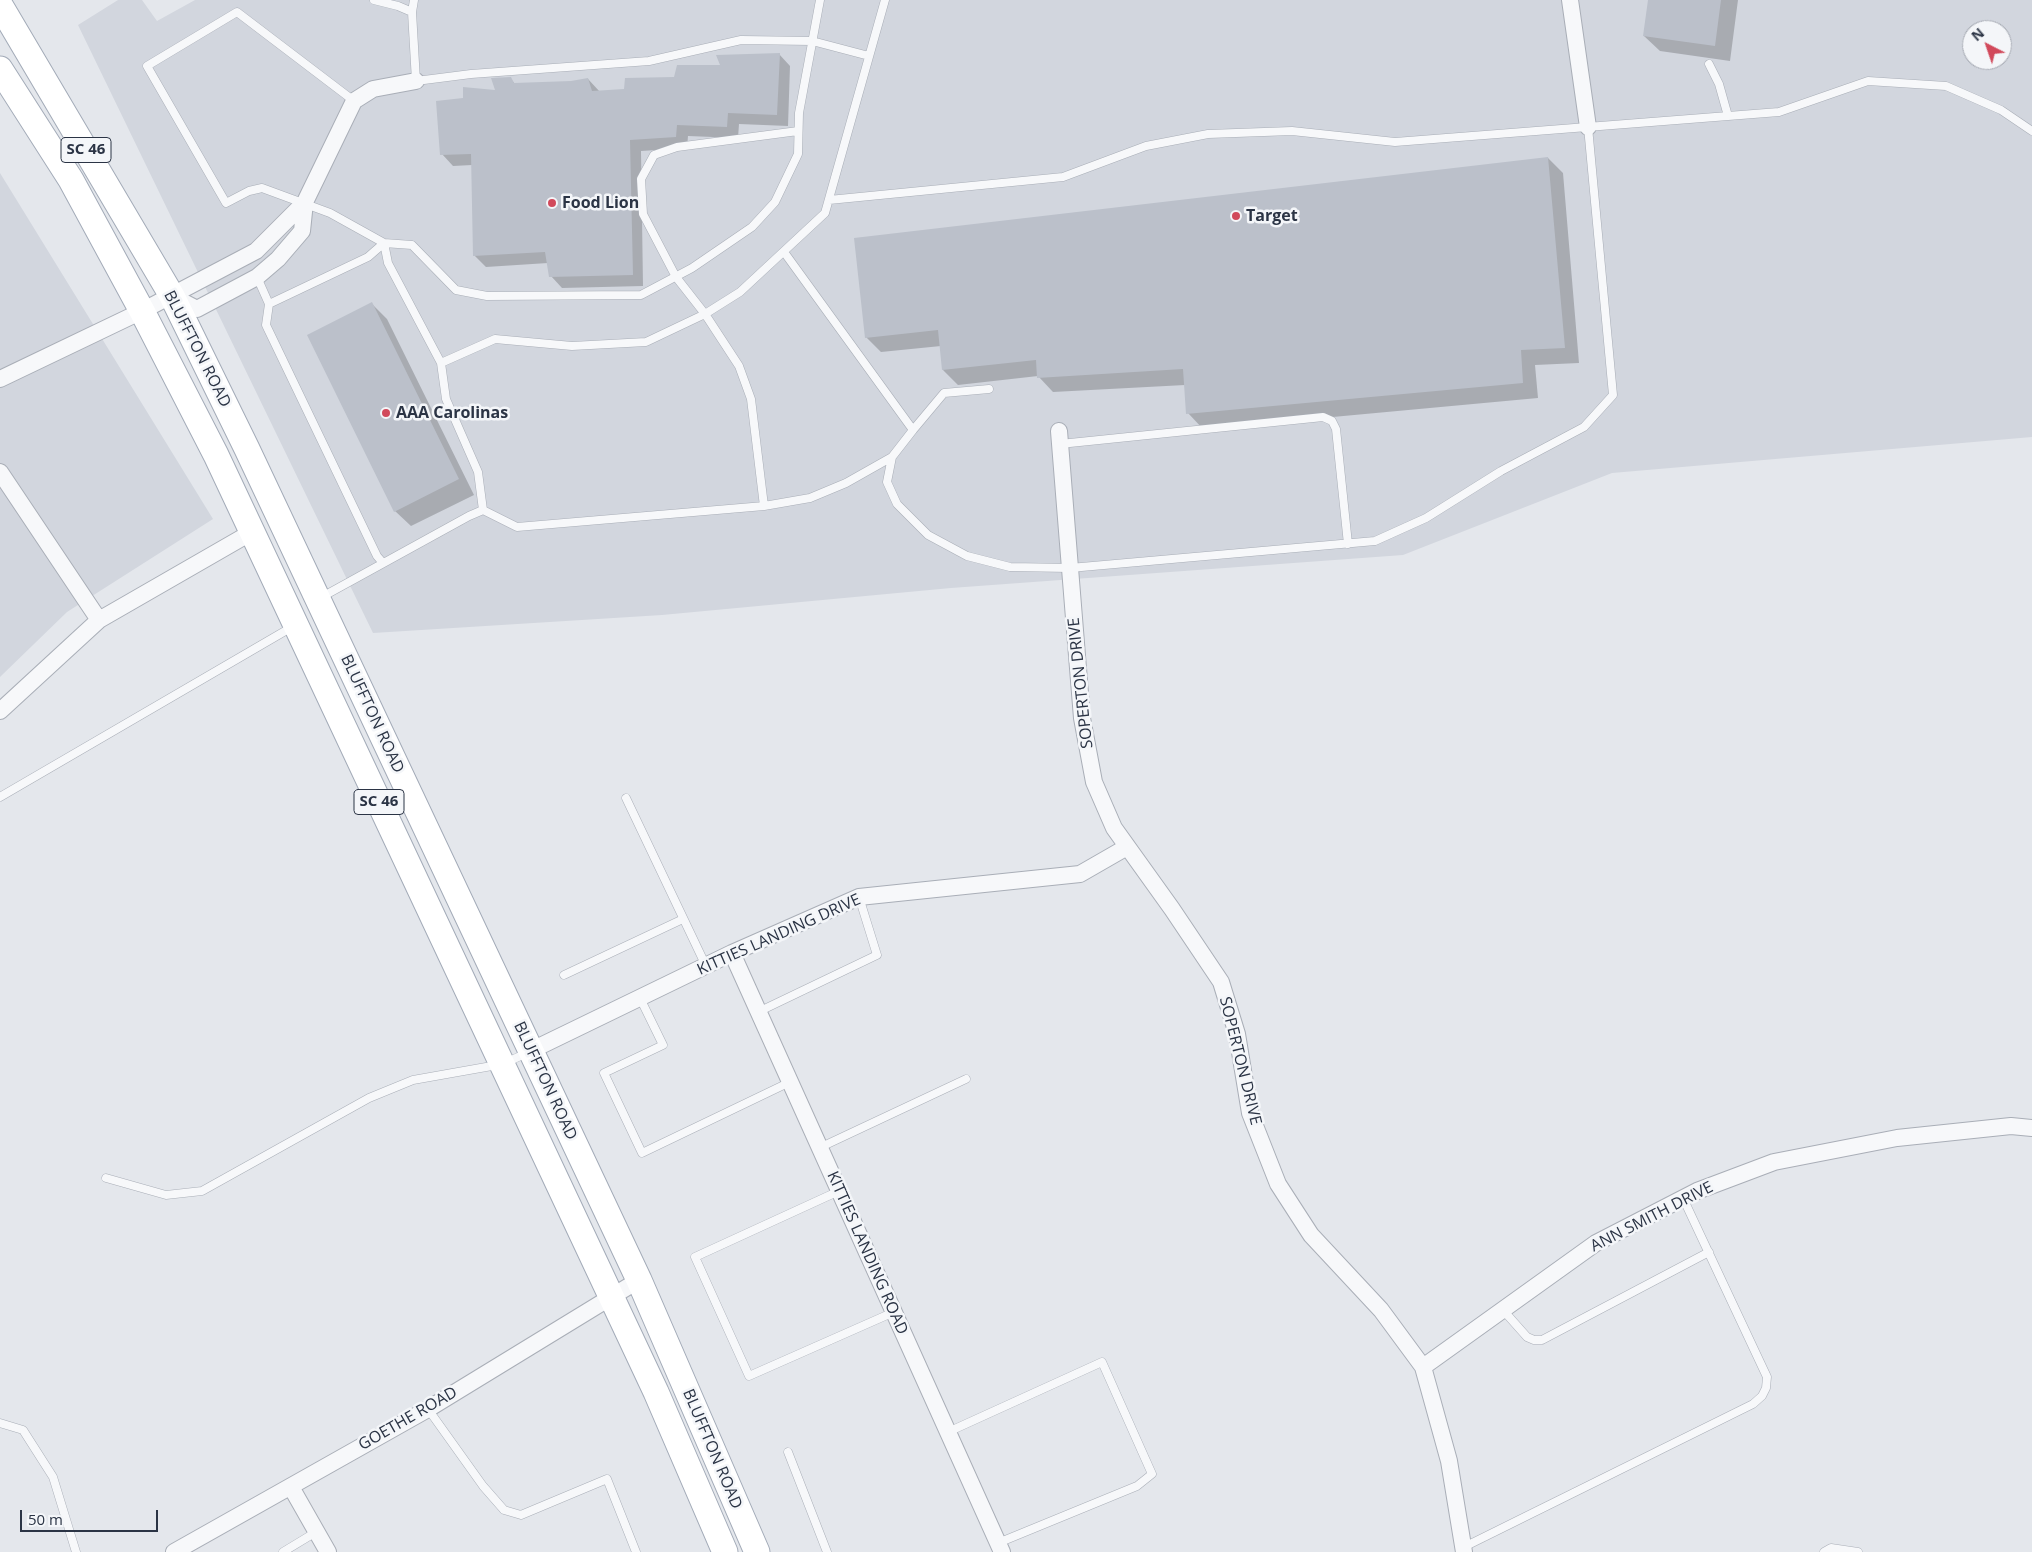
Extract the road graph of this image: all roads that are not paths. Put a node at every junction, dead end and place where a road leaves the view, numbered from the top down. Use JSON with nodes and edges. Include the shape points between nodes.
{"nodes":[{"id":1,"x":374,"y":0,"type":"edge"},
{"id":2,"x":414,"y":0,"type":"edge"},
{"id":3,"x":820,"y":0,"type":"edge"},
{"id":4,"x":885,"y":0,"type":"edge"},
{"id":5,"x":1570,"y":0,"type":"edge"},
{"id":6,"x":0,"y":5,"type":"edge"},
{"id":7,"x":412,"y":12,"type":"junction"},
{"id":8,"x":812,"y":41,"type":"junction"},
{"id":9,"x":869,"y":56,"type":"junction"},
{"id":10,"x":1709,"y":64,"type":"dead end"},
{"id":11,"x":0,"y":69,"type":"edge"},
{"id":12,"x":416,"y":81,"type":"junction"},
{"id":13,"x":354,"y":101,"type":"junction"},
{"id":14,"x":1728,"y":116,"type":"junction"},
{"id":15,"x":1588,"y":127,"type":"junction"},
{"id":16,"x":798,"y":131,"type":"junction"},
{"id":17,"x":2032,"y":131,"type":"edge"},
{"id":18,"x":829,"y":200,"type":"junction"},
{"id":19,"x":305,"y":202,"type":"junction"},
{"id":20,"x":384,"y":243,"type":"junction"},
{"id":21,"x":784,"y":252,"type":"junction"},
{"id":22,"x":257,"y":277,"type":"junction"},
{"id":23,"x":676,"y":277,"type":"junction"},
{"id":24,"x":172,"y":296,"type":"junction"},
{"id":25,"x":269,"y":304,"type":"junction"},
{"id":26,"x":142,"y":311,"type":"junction"},
{"id":27,"x":705,"y":314,"type":"junction"},
{"id":28,"x":441,"y":362,"type":"junction"},
{"id":29,"x":0,"y":379,"type":"edge"},
{"id":30,"x":989,"y":389,"type":"dead end"},
{"id":31,"x":912,"y":430,"type":"junction"},
{"id":32,"x":1059,"y":437,"type":"joint"},
{"id":33,"x":892,"y":456,"type":"junction"},
{"id":34,"x":0,"y":472,"type":"edge"},
{"id":35,"x":764,"y":506,"type":"junction"},
{"id":36,"x":483,"y":510,"type":"junction"},
{"id":37,"x":252,"y":532,"type":"junction"},
{"id":38,"x":1348,"y":544,"type":"junction"},
{"id":39,"x":383,"y":563,"type":"junction"},
{"id":40,"x":1070,"y":568,"type":"junction"},
{"id":41,"x":318,"y":598,"type":"junction"},
{"id":42,"x":99,"y":620,"type":"junction"},
{"id":43,"x":295,"y":625,"type":"junction"},
{"id":44,"x":0,"y":711,"type":"edge"},
{"id":45,"x":0,"y":797,"type":"edge"},
{"id":46,"x":626,"y":798,"type":"dead end"},
{"id":47,"x":1127,"y":847,"type":"junction"},
{"id":48,"x":859,"y":897,"type":"junction"},
{"id":49,"x":683,"y":919,"type":"junction"},
{"id":50,"x":732,"y":953,"type":"junction"},
{"id":51,"x":706,"y":966,"type":"junction"},
{"id":52,"x":564,"y":975,"type":"dead end"},
{"id":53,"x":640,"y":998,"type":"junction"},
{"id":54,"x":758,"y":1012,"type":"junction"},
{"id":55,"x":530,"y":1051,"type":"junction"},
{"id":56,"x":503,"y":1064,"type":"junction"},
{"id":57,"x":966,"y":1079,"type":"dead end"},
{"id":58,"x":790,"y":1082,"type":"junction"},
{"id":59,"x":2032,"y":1128,"type":"edge"},
{"id":60,"x":820,"y":1148,"type":"junction"},
{"id":61,"x":106,"y":1178,"type":"dead end"},
{"id":62,"x":839,"y":1192,"type":"junction"},
{"id":63,"x":1683,"y":1198,"type":"junction"},
{"id":64,"x":1709,"y":1252,"type":"junction"},
{"id":65,"x":639,"y":1280,"type":"junction"},
{"id":66,"x":611,"y":1298,"type":"junction"},
{"id":67,"x":1503,"y":1310,"type":"junction"},
{"id":68,"x":894,"y":1312,"type":"junction"},
{"id":69,"x":1422,"y":1366,"type":"junction"},
{"id":70,"x":428,"y":1409,"type":"junction"},
{"id":71,"x":0,"y":1423,"type":"edge"},
{"id":72,"x":948,"y":1432,"type":"junction"},
{"id":73,"x":788,"y":1452,"type":"dead end"},
{"id":74,"x":290,"y":1487,"type":"junction"},
{"id":75,"x":316,"y":1532,"type":"junction"},
{"id":76,"x":1000,"y":1550,"type":"edge"},
{"id":77,"x":1463,"y":1550,"type":"edge"},
{"id":78,"x":76,"y":1552,"type":"edge"},
{"id":79,"x":174,"y":1552,"type":"edge"},
{"id":80,"x":283,"y":1552,"type":"edge"},
{"id":81,"x":328,"y":1552,"type":"edge"},
{"id":82,"x":636,"y":1552,"type":"edge"},
{"id":83,"x":725,"y":1552,"type":"edge"},
{"id":84,"x":757,"y":1552,"type":"edge"},
{"id":85,"x":827,"y":1552,"type":"edge"},
{"id":86,"x":1824,"y":1552,"type":"edge"},
{"id":87,"x":1858,"y":1552,"type":"edge"}],
"edges":[{"from":1,"to":7,"type":"lane"},
{"from":2,"to":7,"type":"lane"},
{"from":3,"to":8,"type":"lane"},
{"from":4,"to":9,"type":"lane"},
{"from":5,"to":15,"type":"street"},
{"from":6,"to":24,"type":"main road","name":"BLUFFTON ROAD","number":"SC 46"},
{"from":7,"to":12,"type":"lane"},
{"from":8,"to":9,"type":"lane"},
{"from":8,"to":12,"type":"lane","via":[[741,40],[649,60]]},
{"from":8,"to":16,"type":"lane"},
{"from":9,"to":18,"type":"lane"},
{"from":10,"to":14,"type":"lane"},
{"from":11,"to":26,"type":"main road","name":"BLUFFTON ROAD","number":"SC 46","via":[[70,180]]},
{"from":12,"to":13,"type":"street","via":[[373,89]]},
{"from":13,"to":19,"type":"street"},
{"from":13,"to":19,"type":"lane","via":[[237,12],[147,66],[226,203],[262,188]]},
{"from":14,"to":15,"type":"lane"},
{"from":14,"to":17,"type":"lane","via":[[1779,112],[1868,81],[1946,86],[2000,110]]},
{"from":15,"to":18,"type":"lane","via":[[1395,142],[1292,131],[1208,134],[1146,146],[1063,178]]},
{"from":15,"to":38,"type":"lane","via":[[1613,395],[1584,427],[1426,518],[1376,541]]},
{"from":16,"to":23,"type":"lane","via":[[798,154],[775,202],[752,227]]},
{"from":16,"to":23,"type":"lane","via":[[677,147],[654,155],[641,179],[643,214]]},
{"from":18,"to":21,"type":"lane","via":[[825,214]]},
{"from":19,"to":20,"type":"lane"},
{"from":19,"to":22,"type":"street","via":[[302,231]]},
{"from":19,"to":24,"type":"street","via":[[256,251]]},
{"from":20,"to":23,"type":"lane","via":[[412,245],[456,290],[487,296],[641,295]]},
{"from":20,"to":25,"type":"lane","via":[[368,257]]},
{"from":20,"to":28,"type":"lane","via":[[388,263]]},
{"from":21,"to":27,"type":"lane","via":[[740,292]]},
{"from":21,"to":31,"type":"lane"},
{"from":22,"to":24,"type":"street","via":[[197,309]]},
{"from":22,"to":25,"type":"lane"},
{"from":23,"to":27,"type":"lane"},
{"from":24,"to":26,"type":"street"},
{"from":24,"to":41,"type":"main road","name":"BLUFFTON ROAD","number":"SC 46"},
{"from":25,"to":39,"type":"lane","via":[[266,325]]},
{"from":26,"to":29,"type":"street"},
{"from":26,"to":37,"type":"main road","name":"BLUFFTON ROAD","number":"SC 46"},
{"from":27,"to":28,"type":"lane","via":[[646,342],[572,346],[495,339]]},
{"from":27,"to":35,"type":"lane","via":[[738,366],[751,400]]},
{"from":28,"to":36,"type":"lane","via":[[446,399],[478,472]]},
{"from":30,"to":31,"type":"lane","via":[[944,393]]},
{"from":31,"to":33,"type":"lane"},
{"from":32,"to":38,"type":"lane","via":[[1323,417],[1332,420],[1336,429]]},
{"from":32,"to":40,"type":"street","name":"SOPERTON DRIVE"},
{"from":33,"to":35,"type":"lane","via":[[846,483],[810,498]]},
{"from":33,"to":40,"type":"lane","via":[[887,482],[897,504],[928,535],[967,556],[1010,567]]},
{"from":34,"to":42,"type":"street"},
{"from":35,"to":36,"type":"lane","via":[[517,527]]},
{"from":36,"to":39,"type":"lane"},
{"from":37,"to":42,"type":"street"},
{"from":37,"to":43,"type":"main road","name":"BLUFFTON ROAD","number":"SC 46"},
{"from":38,"to":40,"type":"lane"},
{"from":39,"to":41,"type":"lane"},
{"from":40,"to":47,"type":"street","name":"SOPERTON DRIVE","via":[[1082,718],[1094,782],[1114,828]]},
{"from":41,"to":55,"type":"main road","name":"BLUFFTON ROAD","number":"SC 46"},
{"from":42,"to":44,"type":"street"},
{"from":43,"to":45,"type":"lane"},
{"from":43,"to":56,"type":"main road","name":"BLUFFTON ROAD","number":"SC 46"},
{"from":46,"to":49,"type":"lane"},
{"from":47,"to":48,"type":"street","name":"KITTIES LANDING DRIVE","via":[[1080,874]]},
{"from":47,"to":69,"type":"street","name":"SOPERTON DRIVE","via":[[1221,982],[1237,1034],[1250,1113],[1278,1184],[1311,1235],[1381,1310]]},
{"from":48,"to":50,"type":"street","name":"KITTIES LANDING DRIVE"},
{"from":48,"to":54,"type":"lane","via":[[878,955]]},
{"from":49,"to":51,"type":"lane"},
{"from":49,"to":52,"type":"lane"},
{"from":50,"to":51,"type":"street","name":"KITTIES LANDING DRIVE"},
{"from":50,"to":54,"type":"street","name":"KITTIES LANDING ROAD"},
{"from":51,"to":53,"type":"street","name":"KITTIES LANDING DRIVE"},
{"from":53,"to":55,"type":"street","name":"KITTIES LANDING DRIVE"},
{"from":53,"to":58,"type":"lane","via":[[663,1045],[604,1074],[642,1153]]},
{"from":54,"to":58,"type":"street","name":"KITTIES LANDING ROAD"},
{"from":55,"to":56,"type":"lane"},
{"from":55,"to":65,"type":"main road","name":"BLUFFTON ROAD","number":"SC 46"},
{"from":56,"to":61,"type":"lane","via":[[413,1080],[370,1098],[202,1191],[166,1195]]},
{"from":56,"to":66,"type":"main road","name":"BLUFFTON ROAD","number":"SC 46"},
{"from":57,"to":60,"type":"lane"},
{"from":58,"to":60,"type":"street","name":"KITTIES LANDING ROAD"},
{"from":59,"to":63,"type":"street","name":"ANN SMITH DRIVE","via":[[2011,1126],[1897,1138],[1774,1162]]},
{"from":60,"to":62,"type":"street","name":"KITTIES LANDING ROAD"},
{"from":62,"to":68,"type":"street","name":"KITTIES LANDING ROAD"},
{"from":62,"to":68,"type":"lane","via":[[695,1257],[749,1376]]},
{"from":63,"to":64,"type":"lane"},
{"from":63,"to":67,"type":"street","name":"ANN SMITH DRIVE","via":[[1596,1243]]},
{"from":64,"to":67,"type":"lane","via":[[1542,1340],[1527,1337]]},
{"from":64,"to":77,"type":"lane","via":[[1767,1377],[1762,1396],[1753,1404]]},
{"from":65,"to":66,"type":"street","name":"GOETHE ROAD"},
{"from":65,"to":84,"type":"main road","name":"BLUFFTON ROAD","number":"SC 46"},
{"from":66,"to":70,"type":"street","name":"GOETHE ROAD"},
{"from":66,"to":83,"type":"main road","name":"BLUFFTON ROAD","number":"SC 46","via":[[656,1392]]},
{"from":67,"to":69,"type":"street","name":"ANN SMITH DRIVE"},
{"from":68,"to":72,"type":"street","name":"KITTIES LANDING ROAD"},
{"from":69,"to":77,"type":"street","name":"SOPERTON DRIVE","via":[[1449,1461]]},
{"from":70,"to":74,"type":"street","name":"GOETHE ROAD"},
{"from":70,"to":82,"type":"lane","via":[[504,1510],[521,1515],[607,1479]]},
{"from":71,"to":78,"type":"lane","via":[[23,1430],[53,1478]]},
{"from":72,"to":76,"type":"street","name":"KITTIES LANDING ROAD"},
{"from":72,"to":76,"type":"lane","via":[[1102,1362],[1152,1474],[1137,1486]]},
{"from":73,"to":85,"type":"lane"},
{"from":74,"to":75,"type":"street"},
{"from":74,"to":79,"type":"street","name":"GOETHE ROAD"},
{"from":75,"to":80,"type":"lane"},
{"from":75,"to":81,"type":"street"},
{"from":86,"to":87,"type":"lane","via":[[1831,1548]]}]}
